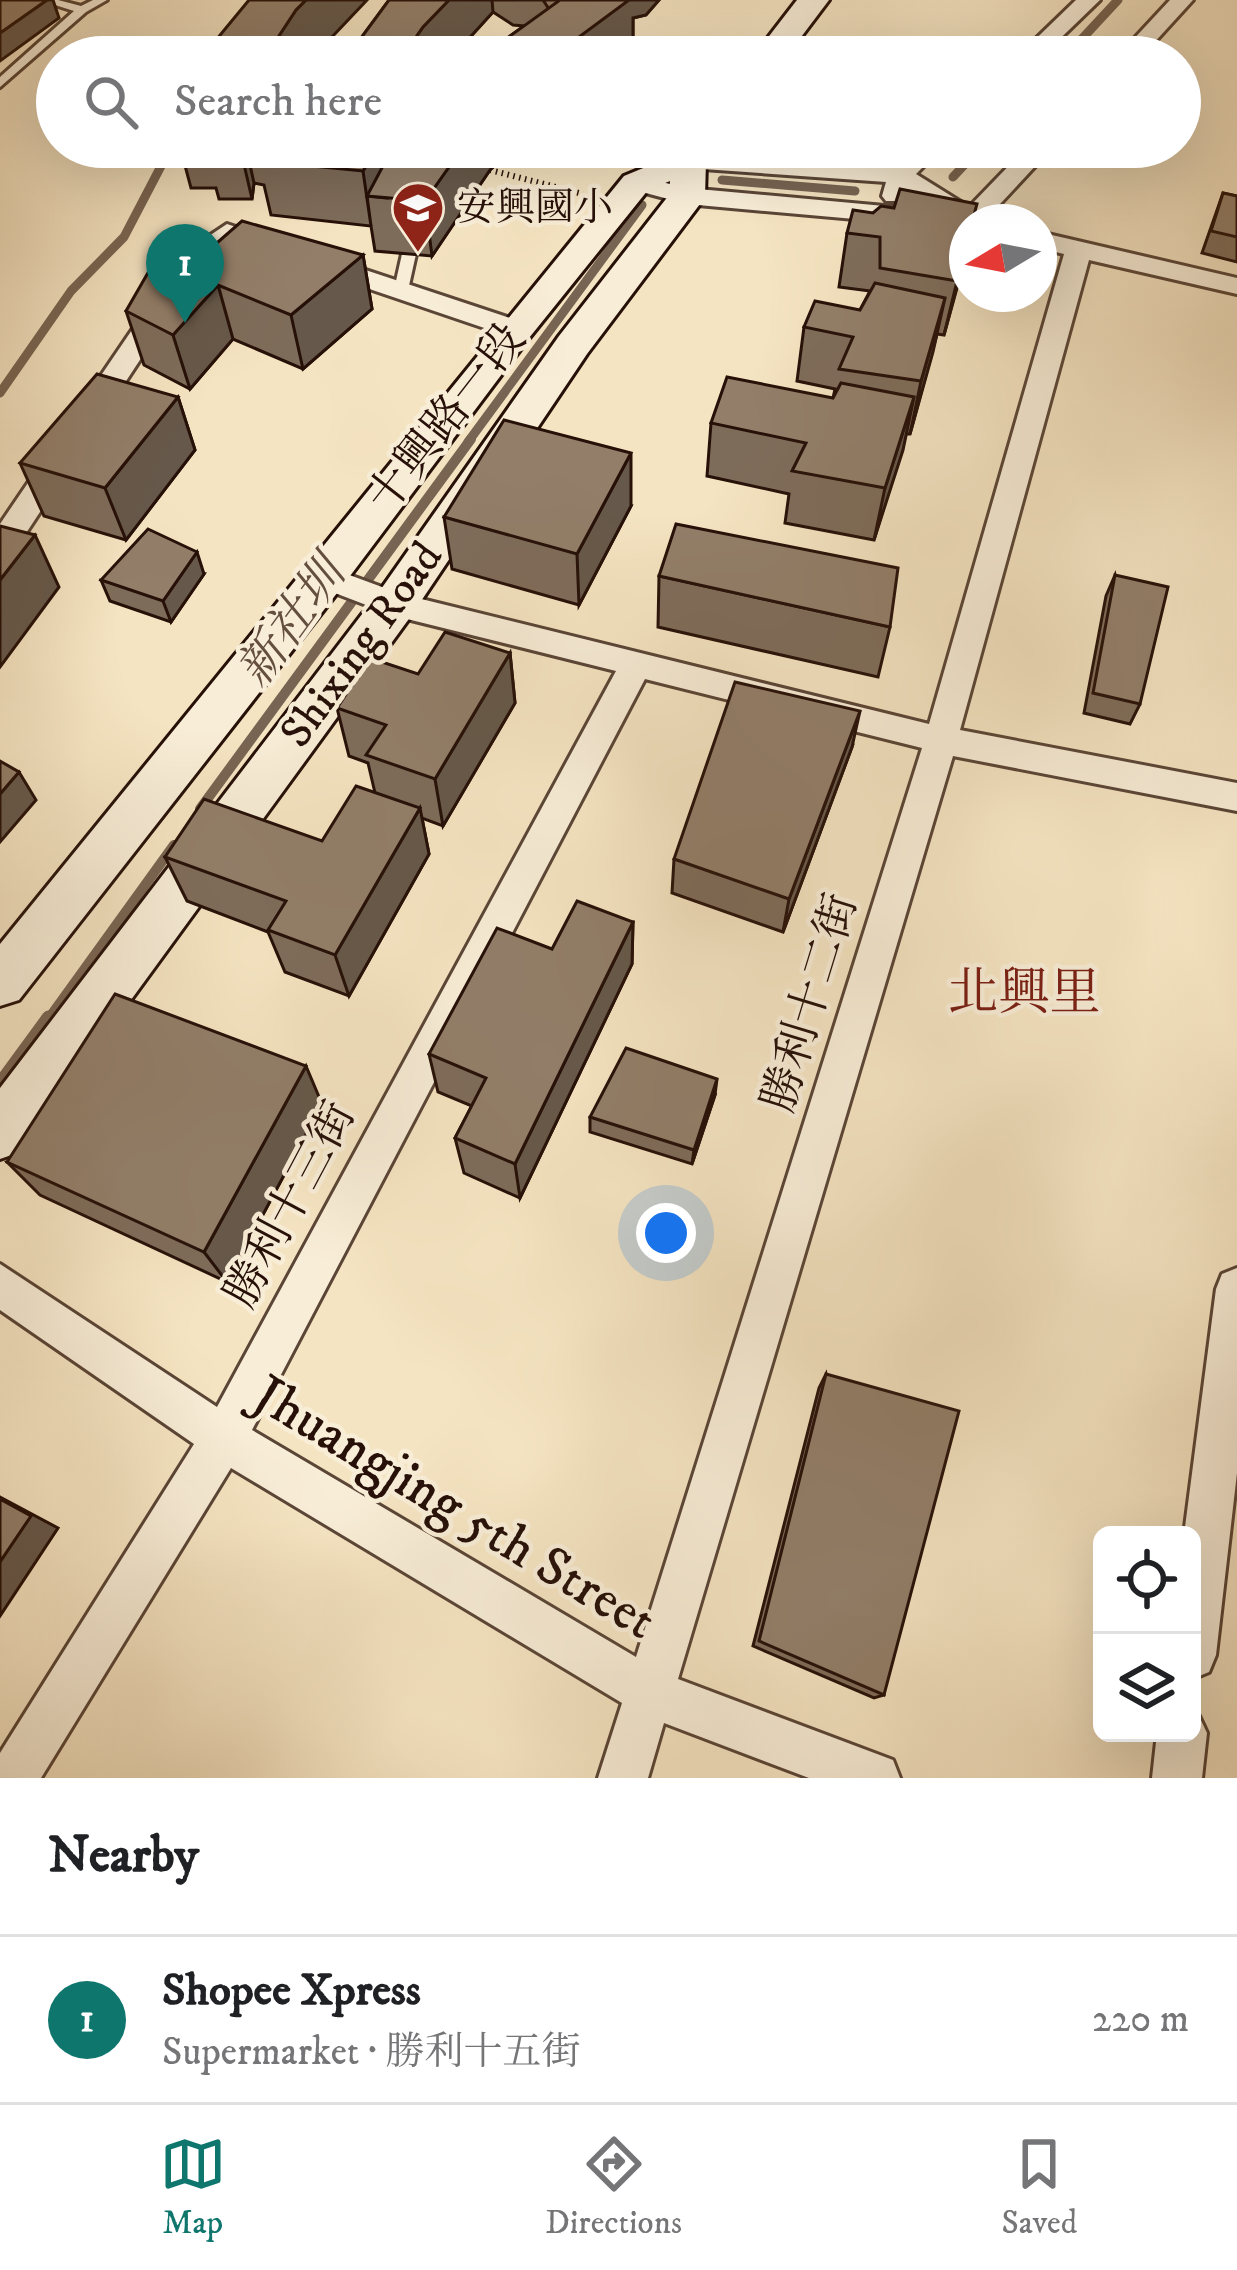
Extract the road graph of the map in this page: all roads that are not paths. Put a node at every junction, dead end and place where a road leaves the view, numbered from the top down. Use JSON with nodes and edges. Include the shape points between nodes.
{"nodes":[{"id":1,"x":45,"y":0,"type":"edge"},
{"id":2,"x":101,"y":0,"type":"edge"},
{"id":3,"x":813,"y":0,"type":"edge"},
{"id":4,"x":1089,"y":0,"type":"edge"},
{"id":5,"x":1182,"y":0,"type":"edge"},
{"id":6,"x":82,"y":10,"type":"junction"},
{"id":7,"x":53,"y":36,"type":"edge"},
{"id":8,"x":785,"y":36,"type":"edge"},
{"id":9,"x":1050,"y":36,"type":"edge"},
{"id":10,"x":1148,"y":36,"type":"edge"},
{"id":11,"x":36,"y":51,"type":"edge"},
{"id":12,"x":0,"y":83,"type":"edge"},
{"id":13,"x":692,"y":168,"type":"edge"},
{"id":14,"x":908,"y":168,"type":"edge"},
{"id":15,"x":1022,"y":168,"type":"edge"},
{"id":16,"x":900,"y":175,"type":"junction"},
{"id":17,"x":989,"y":204,"type":"edge"},
{"id":18,"x":949,"y":205,"type":"edge"},
{"id":19,"x":891,"y":214,"type":"junction"},
{"id":20,"x":949,"y":219,"type":"edge"},
{"id":21,"x":1057,"y":246,"type":"edge"},
{"id":22,"x":1078,"y":252,"type":"junction"},
{"id":23,"x":409,"y":254,"type":"dead end"},
{"id":24,"x":1237,"y":286,"type":"edge"},
{"id":25,"x":400,"y":290,"type":"junction"},
{"id":26,"x":515,"y":329,"type":"junction"},
{"id":27,"x":0,"y":548,"type":"edge"},
{"id":28,"x":325,"y":577,"type":"junction"},
{"id":29,"x":395,"y":604,"type":"junction"},
{"id":30,"x":634,"y":666,"type":"junction"},
{"id":31,"x":941,"y":740,"type":"junction"},
{"id":32,"x":1237,"y":796,"type":"edge"},
{"id":33,"x":0,"y":983,"type":"edge"},
{"id":34,"x":0,"y":1133,"type":"edge"},
{"id":35,"x":0,"y":1286,"type":"edge"},
{"id":36,"x":1237,"y":1289,"type":"edge"},
{"id":37,"x":224,"y":1438,"type":"junction"},
{"id":38,"x":1194,"y":1634,"type":"edge"},
{"id":39,"x":650,"y":1694,"type":"junction"},
{"id":40,"x":1181,"y":1742,"type":"edge"},
{"id":41,"x":13,"y":1778,"type":"edge"},
{"id":42,"x":623,"y":1778,"type":"edge"},
{"id":43,"x":875,"y":1778,"type":"edge"},
{"id":44,"x":1177,"y":1778,"type":"edge"}],
"edges":[{"from":1,"to":6,"type":"lane"},
{"from":2,"to":6,"type":"lane"},
{"from":3,"to":8,"type":"street"},
{"from":4,"to":9,"type":"street"},
{"from":5,"to":10,"type":"street"},
{"from":6,"to":7,"type":"lane"},
{"from":11,"to":12,"type":"lane"},
{"from":13,"to":16,"type":"street"},
{"from":13,"to":19,"type":"street"},
{"from":13,"to":26,"type":"street","name":"十興路一段","via":[[628,193]]},
{"from":13,"to":29,"type":"street","name":"Shixing Road"},
{"from":14,"to":16,"type":"street"},
{"from":15,"to":17,"type":"street"},
{"from":16,"to":18,"type":"street"},
{"from":16,"to":19,"type":"street"},
{"from":19,"to":20,"type":"street"},
{"from":21,"to":22,"type":"street"},
{"from":22,"to":24,"type":"street"},
{"from":22,"to":31,"type":"street","name":"勝利十二街"},
{"from":23,"to":25,"type":"lane"},
{"from":25,"to":26,"type":"street"},
{"from":25,"to":27,"type":"street","via":[[227,232],[209,243]]},
{"from":26,"to":28,"type":"street","name":"十興路一段"},
{"from":28,"to":29,"type":"street"},
{"from":28,"to":33,"type":"street","name":"十興路一段"},
{"from":29,"to":30,"type":"street"},
{"from":29,"to":34,"type":"street","name":"Shixing Road"},
{"from":30,"to":31,"type":"street"},
{"from":30,"to":37,"type":"street","name":"勝利十三街"},
{"from":31,"to":32,"type":"street"},
{"from":31,"to":39,"type":"street","name":"勝利十二街"},
{"from":35,"to":37,"type":"street","name":"Jhuangjing 5th Street"},
{"from":36,"to":38,"type":"street"},
{"from":37,"to":39,"type":"street","name":"Jhuangjing 5th Street"},
{"from":37,"to":41,"type":"street","name":"勝利十三街"},
{"from":39,"to":42,"type":"street","name":"勝利十二街"},
{"from":39,"to":43,"type":"street","name":"Jhuangjing 5th Street"},
{"from":40,"to":44,"type":"street"}]}
